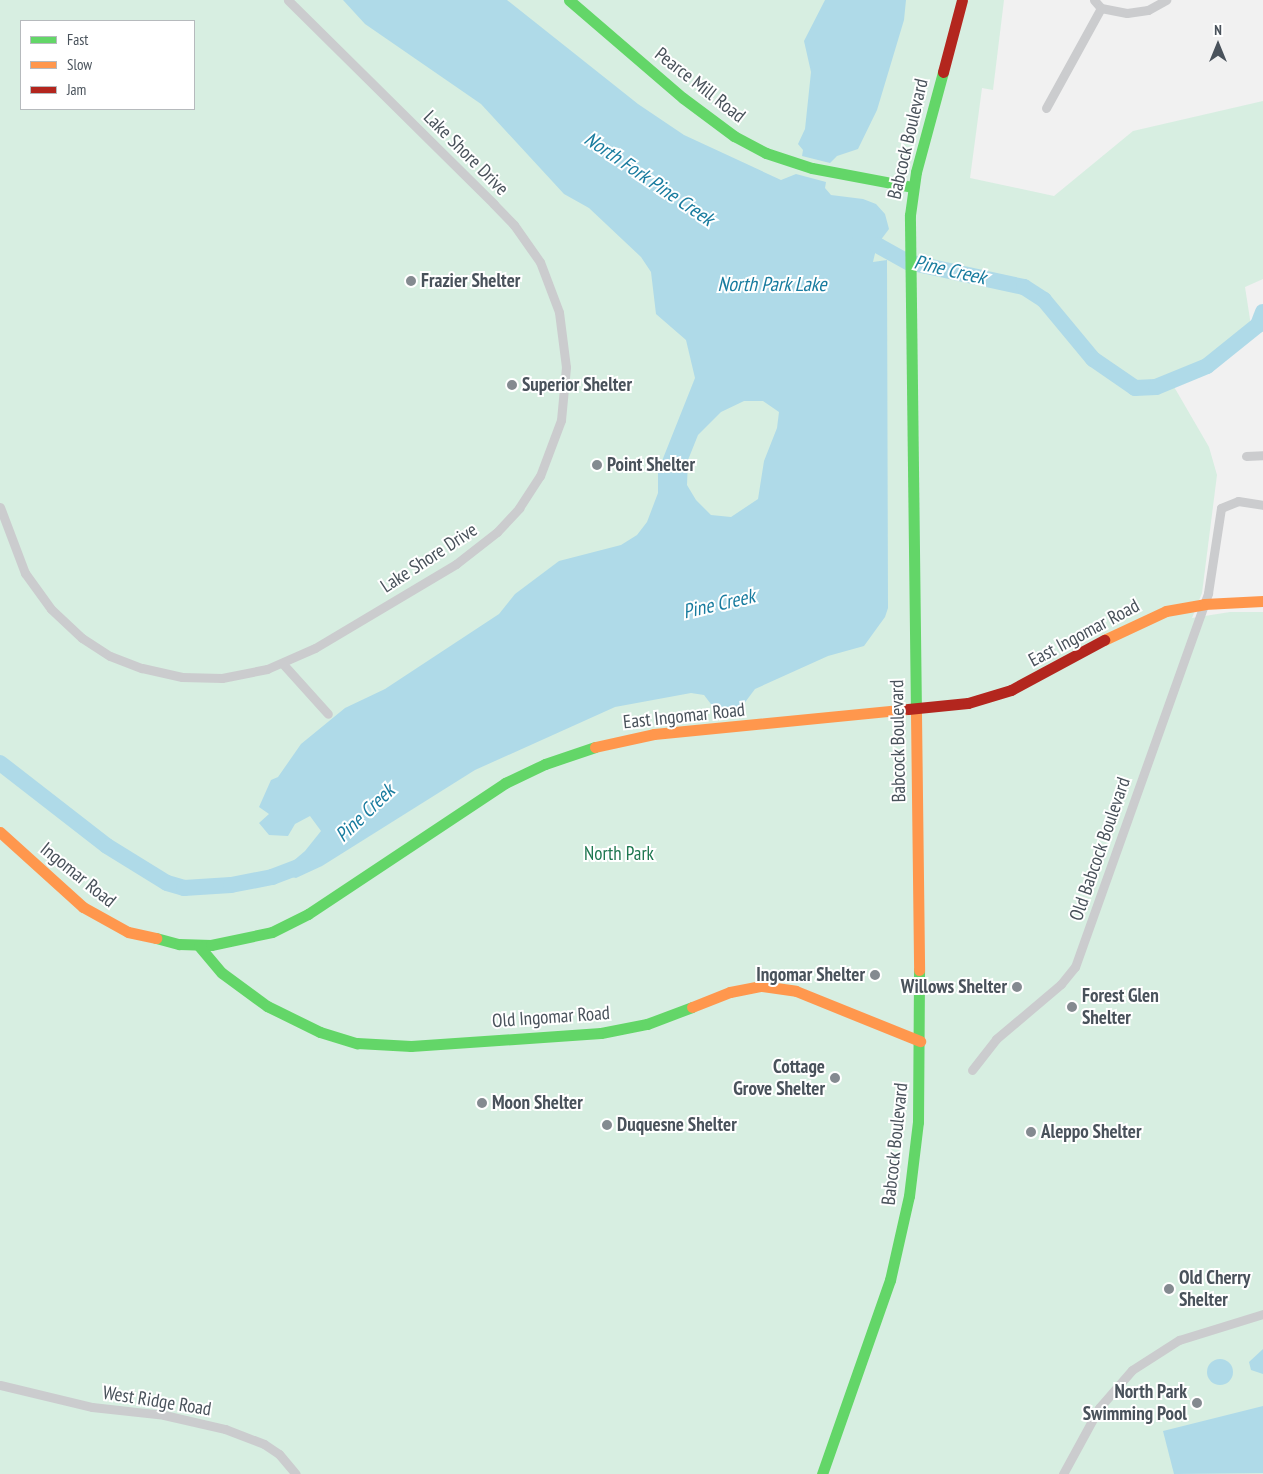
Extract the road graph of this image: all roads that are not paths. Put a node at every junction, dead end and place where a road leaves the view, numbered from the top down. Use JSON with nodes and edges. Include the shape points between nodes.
{"nodes":[{"id":1,"x":288,"y":0,"type":"edge"},
{"id":2,"x":570,"y":0,"type":"edge"},
{"id":3,"x":962,"y":0,"type":"edge"},
{"id":4,"x":1094,"y":0,"type":"edge"},
{"id":5,"x":1166,"y":0,"type":"edge"},
{"id":6,"x":1101,"y":8,"type":"junction"},
{"id":7,"x":1046,"y":108,"type":"dead end"},
{"id":8,"x":913,"y":187,"type":"junction"},
{"id":9,"x":1263,"y":455,"type":"edge"},
{"id":10,"x":1246,"y":456,"type":"dead end"},
{"id":11,"x":1263,"y":505,"type":"edge"},
{"id":12,"x":0,"y":507,"type":"edge"},
{"id":13,"x":1263,"y":601,"type":"edge"},
{"id":14,"x":1204,"y":604,"type":"junction"},
{"id":15,"x":283,"y":664,"type":"junction"},
{"id":16,"x":916,"y":710,"type":"junction"},
{"id":17,"x":328,"y":714,"type":"dead end"},
{"id":18,"x":0,"y":832,"type":"edge"},
{"id":19,"x":198,"y":946,"type":"junction"},
{"id":20,"x":920,"y":1041,"type":"junction"},
{"id":21,"x":972,"y":1070,"type":"dead end"},
{"id":22,"x":1263,"y":1314,"type":"edge"},
{"id":23,"x":0,"y":1385,"type":"edge"},
{"id":24,"x":296,"y":1474,"type":"edge"},
{"id":25,"x":822,"y":1474,"type":"edge"},
{"id":26,"x":1063,"y":1474,"type":"edge"}],
"edges":[{"from":1,"to":15,"type":"street","name":"Lake Shore Drive","via":[[514,225],[540,262],[552,289],[563,332],[566,367],[561,420],[547,461],[530,492],[497,532],[456,564]]},
{"from":2,"to":8,"type":"main road","name":"Pearce Mill Road","via":[[705,116],[742,140],[766,153],[812,168]]},
{"from":3,"to":8,"type":"main road","name":"Babcock Boulevard"},
{"from":4,"to":6,"type":"street"},
{"from":5,"to":6,"type":"street","via":[[1148,10],[1127,13]]},
{"from":6,"to":7,"type":"street"},
{"from":8,"to":16,"type":"main road","name":"Babcock Boulevard","via":[[909,285]]},
{"from":9,"to":10,"type":"street"},
{"from":11,"to":14,"type":"street","name":"Old Babcock Boulevard","via":[[1238,501],[1221,508]]},
{"from":12,"to":15,"type":"street","name":"Lake Shore Drive","via":[[17,558],[41,597],[71,629],[110,656],[142,668],[191,678],[237,676]]},
{"from":13,"to":14,"type":"main road","name":"East Ingomar Road"},
{"from":14,"to":16,"type":"main road","name":"East Ingomar Road","via":[[1166,611],[1139,622],[1011,690],[968,703]]},
{"from":14,"to":21,"type":"street","name":"Old Babcock Boulevard","via":[[1075,967],[1061,984],[996,1039]]},
{"from":15,"to":17,"type":"street"},
{"from":16,"to":19,"type":"main road","name":"East Ingomar Road","via":[[654,734],[589,748],[545,764],[505,784],[289,924],[240,941]]},
{"from":16,"to":20,"type":"main road","name":"Babcock Boulevard"},
{"from":18,"to":19,"type":"main road","name":"Ingomar Road","via":[[69,896],[98,917],[145,938]]},
{"from":19,"to":20,"type":"main road","name":"Old Ingomar Road","via":[[222,973],[267,1006],[320,1032],[357,1043],[411,1046],[601,1033],[647,1024],[730,992],[762,986],[796,991]]},
{"from":20,"to":25,"type":"main road","name":"Babcock Boulevard","via":[[918,1122],[902,1230],[878,1320]]},
{"from":22,"to":26,"type":"street","via":[[1187,1337],[1132,1370],[1099,1408]]},
{"from":23,"to":24,"type":"street","name":"West Ridge Road","via":[[92,1407],[164,1416],[234,1432],[273,1449]]}]}
